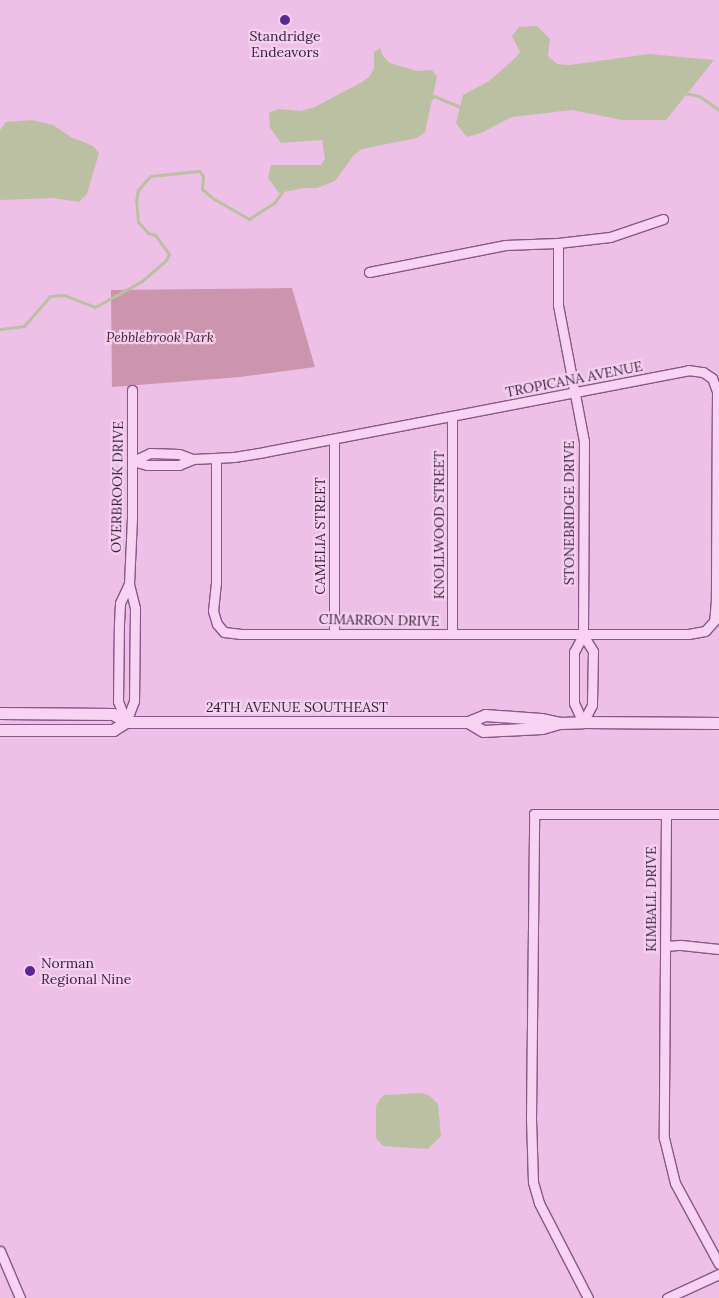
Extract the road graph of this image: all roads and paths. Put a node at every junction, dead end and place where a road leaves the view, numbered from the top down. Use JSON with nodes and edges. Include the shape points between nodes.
{"nodes":[{"id":1,"x":663,"y":220,"type":"dead end"},
{"id":2,"x":558,"y":243,"type":"junction"},
{"id":3,"x":369,"y":272,"type":"dead end"},
{"id":4,"x":132,"y":390,"type":"dead end"},
{"id":5,"x":576,"y":393,"type":"junction"},
{"id":6,"x":452,"y":416,"type":"junction"},
{"id":7,"x":334,"y":439,"type":"junction"},
{"id":8,"x":216,"y":458,"type":"junction"},
{"id":9,"x":132,"y":461,"type":"junction"},
{"id":10,"x":129,"y":584,"type":"junction"},
{"id":11,"x":710,"y":627,"type":"joint"},
{"id":12,"x":334,"y":633,"type":"junction"},
{"id":13,"x":452,"y":634,"type":"junction"},
{"id":14,"x":583,"y":635,"type":"junction"},
{"id":15,"x":0,"y":713,"type":"edge"},
{"id":16,"x":126,"y":722,"type":"junction"},
{"id":17,"x":583,"y":722,"type":"junction"},
{"id":18,"x":719,"y":723,"type":"edge"},
{"id":19,"x":0,"y":730,"type":"edge"},
{"id":20,"x":666,"y":814,"type":"junction"},
{"id":21,"x":719,"y":814,"type":"edge"},
{"id":22,"x":665,"y":946,"type":"junction"},
{"id":23,"x":719,"y":949,"type":"edge"},
{"id":24,"x":0,"y":1251,"type":"edge"},
{"id":25,"x":719,"y":1264,"type":"edge"},
{"id":26,"x":719,"y":1274,"type":"edge"},
{"id":27,"x":20,"y":1298,"type":"edge"},
{"id":28,"x":588,"y":1298,"type":"edge"},
{"id":29,"x":666,"y":1298,"type":"edge"}],
"edges":[{"from":1,"to":2,"type":"street","via":[[610,237]]},
{"from":2,"to":3,"type":"street","via":[[505,245]]},
{"from":2,"to":5,"type":"street","name":"STONEBRIDGE DRIVE","via":[[558,305]]},
{"from":4,"to":9,"type":"street","name":"OVERBROOK DRIVE"},
{"from":5,"to":6,"type":"street","name":"TROPICANA AVENUE"},
{"from":5,"to":11,"type":"street","name":"TROPICANA AVENUE","via":[[688,370],[703,372],[712,378],[717,391],[716,614]]},
{"from":5,"to":14,"type":"street","name":"STONEBRIDGE DRIVE","via":[[585,462]]},
{"from":6,"to":7,"type":"street","name":"TROPICANA AVENUE"},
{"from":6,"to":13,"type":"street","name":"KNOLLWOOD STREET"},
{"from":7,"to":8,"type":"street","name":"TROPICANA AVENUE"},
{"from":7,"to":12,"type":"street","name":"CAMELIA STREET"},
{"from":8,"to":9,"type":"street","name":"TROPICANA AVENUE","via":[[193,459],[179,465],[147,465]]},
{"from":8,"to":12,"type":"street","name":"CIMARRON DRIVE","via":[[213,611],[220,628],[231,634]]},
{"from":9,"to":10,"type":"street","name":"OVERBROOK DRIVE"},
{"from":10,"to":16,"type":"street","name":"OVERBROOK DRIVE","via":[[135,608],[134,701]]},
{"from":10,"to":16,"type":"street","name":"OVERBROOK DRIVE","via":[[120,603],[119,623],[118,701]]},
{"from":11,"to":14,"type":"street","name":"CIMARRON DRIVE","via":[[688,634]]},
{"from":12,"to":13,"type":"street","name":"CIMARRON DRIVE"},
{"from":13,"to":14,"type":"street","name":"CIMARRON DRIVE"},
{"from":14,"to":17,"type":"street","name":"STONEBRIDGE DRIVE","via":[[574,652],[574,702]]},
{"from":14,"to":17,"type":"street","name":"STONEBRIDGE DRIVE","via":[[593,651],[592,705]]},
{"from":15,"to":16,"type":"street","name":"24TH AVENUE SOUTHEAST","via":[[113,714]]},
{"from":16,"to":17,"type":"street","name":"24TH AVENUE SOUTHEAST","via":[[468,722],[485,715],[542,718],[560,723]]},
{"from":16,"to":19,"type":"street","name":"24TH AVENUE SOUTHEAST","via":[[113,730]]},
{"from":17,"to":18,"type":"street","name":"24TH AVENUE SOUTHEAST"},
{"from":20,"to":21,"type":"street"},
{"from":20,"to":22,"type":"street","name":"KIMBALL DRIVE"},
{"from":20,"to":28,"type":"street","via":[[534,814],[532,1182],[539,1203]]},
{"from":22,"to":23,"type":"street"},
{"from":22,"to":25,"type":"street","name":"KIMBALL DRIVE","via":[[664,1138],[675,1183]]},
{"from":24,"to":27,"type":"street"},
{"from":26,"to":29,"type":"street"}]}
